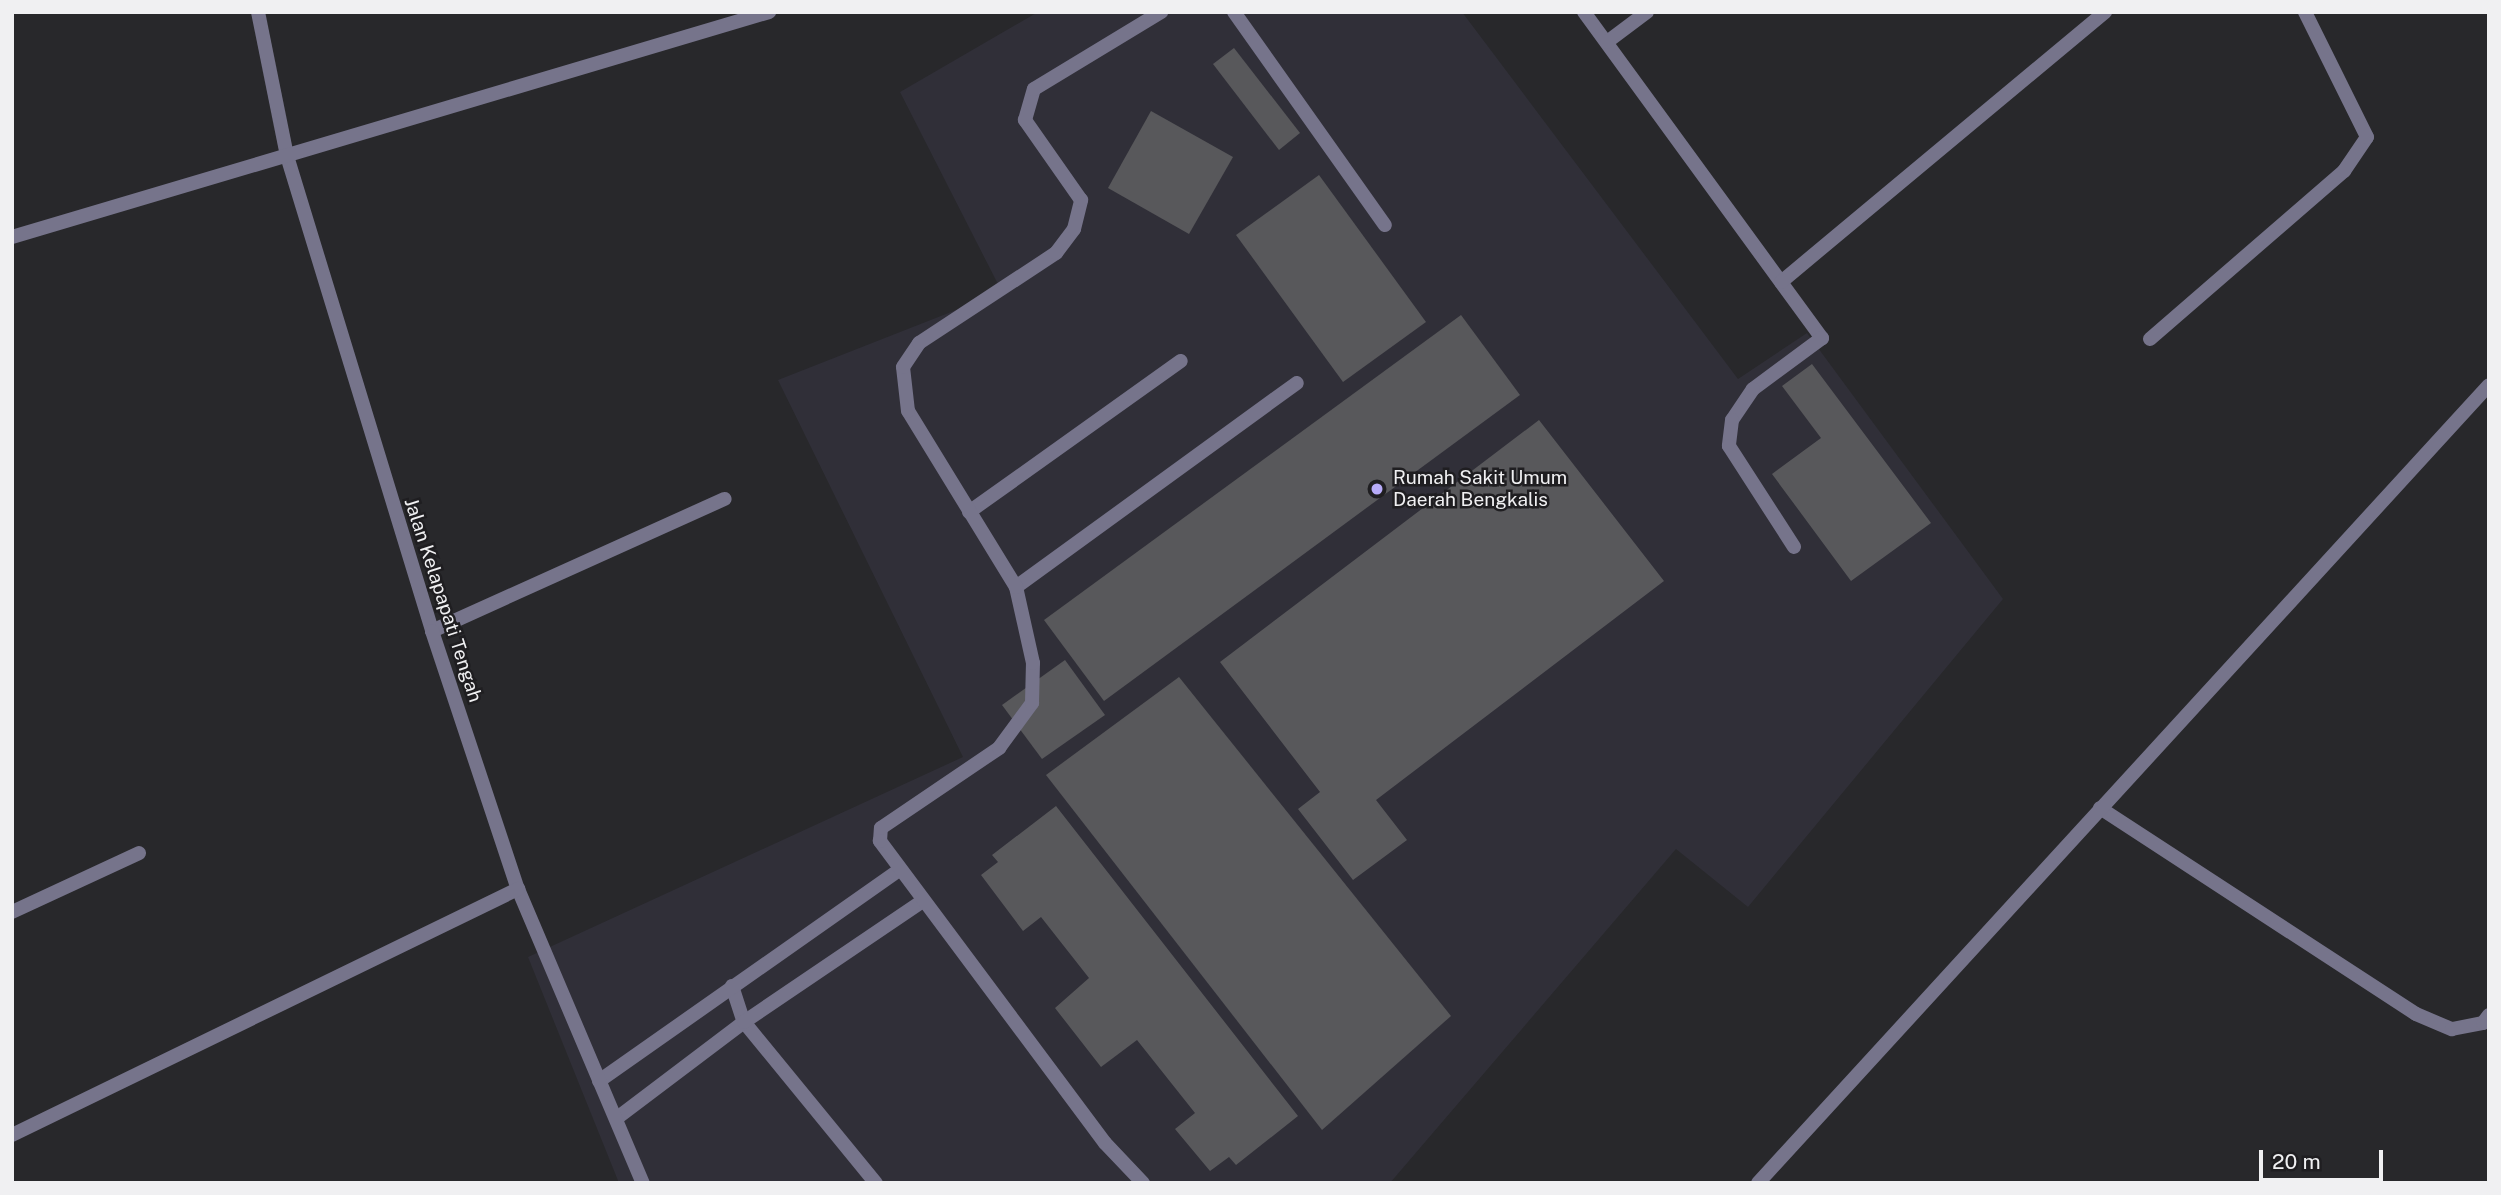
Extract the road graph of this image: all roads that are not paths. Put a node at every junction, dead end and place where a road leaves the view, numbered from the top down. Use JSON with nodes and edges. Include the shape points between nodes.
{"nodes":[{"id":1,"x":258,"y":12,"type":"edge"},
{"id":2,"x":769,"y":12,"type":"edge"},
{"id":3,"x":1161,"y":12,"type":"edge"},
{"id":4,"x":1234,"y":12,"type":"edge"},
{"id":5,"x":1584,"y":12,"type":"edge"},
{"id":6,"x":1647,"y":12,"type":"edge"},
{"id":7,"x":2105,"y":12,"type":"edge"},
{"id":8,"x":2305,"y":12,"type":"edge"},
{"id":9,"x":1607,"y":42,"type":"junction"},
{"id":10,"x":287,"y":156,"type":"junction"},
{"id":11,"x":1385,"y":225,"type":"dead end"},
{"id":12,"x":12,"y":237,"type":"edge"},
{"id":13,"x":1781,"y":282,"type":"junction"},
{"id":14,"x":2150,"y":340,"type":"dead end"},
{"id":15,"x":1181,"y":361,"type":"dead end"},
{"id":16,"x":1297,"y":383,"type":"dead end"},
{"id":17,"x":2489,"y":386,"type":"edge"},
{"id":18,"x":725,"y":499,"type":"dead end"},
{"id":19,"x":969,"y":512,"type":"junction"},
{"id":20,"x":1794,"y":547,"type":"dead end"},
{"id":21,"x":1016,"y":587,"type":"junction"},
{"id":22,"x":432,"y":631,"type":"junction"},
{"id":23,"x":2100,"y":808,"type":"junction"},
{"id":24,"x":139,"y":853,"type":"dead end"},
{"id":25,"x":898,"y":871,"type":"junction"},
{"id":26,"x":519,"y":889,"type":"junction"},
{"id":27,"x":923,"y":901,"type":"junction"},
{"id":28,"x":12,"y":912,"type":"edge"},
{"id":29,"x":732,"y":986,"type":"junction"},
{"id":30,"x":2489,"y":1015,"type":"edge"},
{"id":31,"x":744,"y":1022,"type":"junction"},
{"id":32,"x":599,"y":1080,"type":"junction"},
{"id":33,"x":617,"y":1118,"type":"junction"},
{"id":34,"x":12,"y":1135,"type":"edge"},
{"id":35,"x":643,"y":1183,"type":"edge"},
{"id":36,"x":876,"y":1183,"type":"edge"},
{"id":37,"x":1143,"y":1183,"type":"edge"},
{"id":38,"x":1758,"y":1183,"type":"edge"}],
"edges":[{"from":1,"to":10,"type":"street","name":"Jalan Kelapapati Tengah"},
{"from":2,"to":10,"type":"street"},
{"from":3,"to":19,"type":"street","via":[[1034,89],[1025,120],[1081,200],[1074,229],[1056,253],[919,343],[902,367],[908,411]]},
{"from":4,"to":11,"type":"street"},
{"from":5,"to":9,"type":"street"},
{"from":6,"to":9,"type":"street"},
{"from":7,"to":13,"type":"street"},
{"from":8,"to":14,"type":"street","via":[[2367,137],[2344,171]]},
{"from":9,"to":13,"type":"street"},
{"from":10,"to":12,"type":"street"},
{"from":10,"to":22,"type":"street","name":"Jalan Kelapapati Tengah"},
{"from":13,"to":20,"type":"street","via":[[1822,338],[1753,389],[1732,421],[1729,446]]},
{"from":15,"to":19,"type":"street"},
{"from":16,"to":21,"type":"street"},
{"from":17,"to":23,"type":"street"},
{"from":18,"to":22,"type":"street"},
{"from":19,"to":21,"type":"street"},
{"from":21,"to":25,"type":"street","via":[[1033,663],[1032,703],[999,748],[881,828],[880,841]]},
{"from":22,"to":26,"type":"street","name":"Jalan Kelapapati Tengah"},
{"from":23,"to":30,"type":"street","via":[[2416,1014],[2452,1029],[2483,1023]]},
{"from":23,"to":38,"type":"street"},
{"from":24,"to":28,"type":"street"},
{"from":25,"to":27,"type":"street"},
{"from":25,"to":29,"type":"street"},
{"from":26,"to":32,"type":"street","name":"Jalan Kelapapati Tengah"},
{"from":26,"to":34,"type":"street"},
{"from":27,"to":31,"type":"street"},
{"from":27,"to":37,"type":"street","via":[[1105,1143]]},
{"from":29,"to":31,"type":"street"},
{"from":29,"to":32,"type":"street"},
{"from":31,"to":33,"type":"street"},
{"from":31,"to":36,"type":"street","via":[[808,1093]]},
{"from":32,"to":33,"type":"street","name":"Jalan Kelapapati Tengah"},
{"from":33,"to":35,"type":"street","name":"Jalan Kelapapati Tengah"}]}
